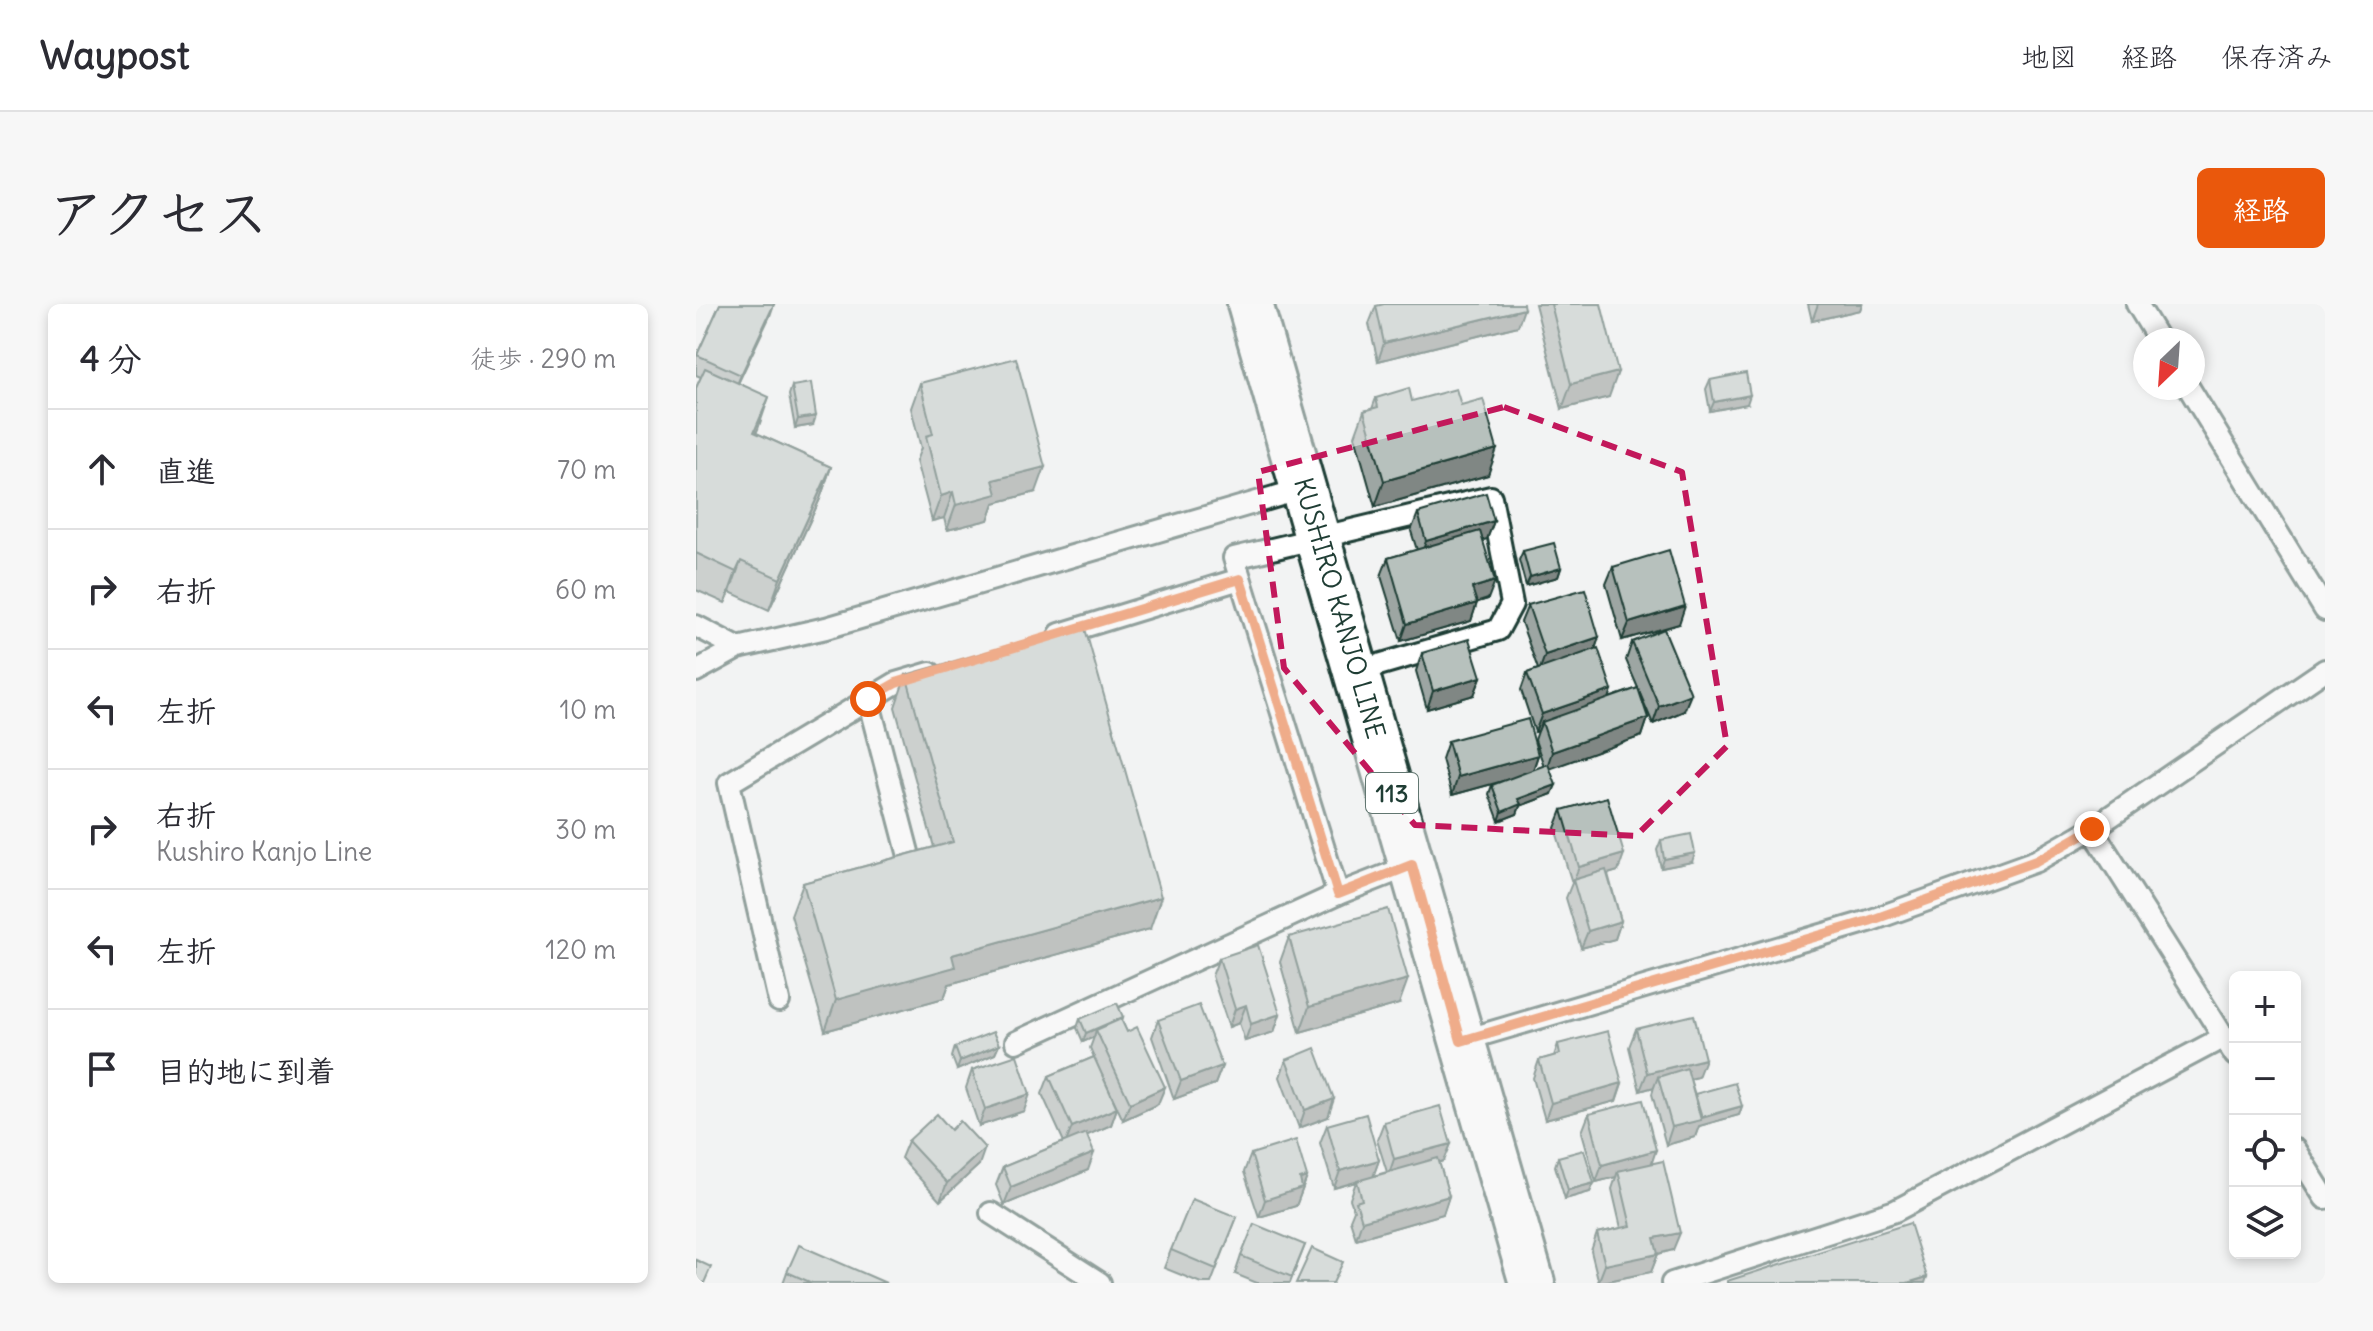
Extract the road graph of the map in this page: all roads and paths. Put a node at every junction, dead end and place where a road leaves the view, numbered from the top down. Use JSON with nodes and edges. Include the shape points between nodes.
{"nodes":[{"id":1,"x":1250,"y":304,"type":"edge"},
{"id":2,"x":2137,"y":304,"type":"edge"},
{"id":3,"x":2152,"y":328,"type":"edge"},
{"id":4,"x":2196,"y":400,"type":"edge"},
{"id":5,"x":1305,"y":488,"type":"junction"},
{"id":6,"x":1319,"y":537,"type":"junction"},
{"id":7,"x":1240,"y":579,"type":"junction"},
{"id":8,"x":2325,"y":610,"type":"edge"},
{"id":9,"x":696,"y":626,"type":"edge"},
{"id":10,"x":1042,"y":639,"type":"edge"},
{"id":11,"x":738,"y":648,"type":"junction"},
{"id":12,"x":955,"y":665,"type":"edge"},
{"id":13,"x":2325,"y":670,"type":"edge"},
{"id":14,"x":696,"y":671,"type":"edge"},
{"id":15,"x":1358,"y":671,"type":"junction"},
{"id":16,"x":868,"y":699,"type":"junction"},
{"id":17,"x":2092,"y":829,"type":"junction"},
{"id":18,"x":910,"y":860,"type":"edge"},
{"id":19,"x":1412,"y":865,"type":"junction"},
{"id":20,"x":1338,"y":894,"type":"junction"},
{"id":21,"x":779,"y":1001,"type":"dead end"},
{"id":22,"x":2224,"y":1037,"type":"junction"},
{"id":23,"x":1461,"y":1041,"type":"junction"},
{"id":24,"x":1016,"y":1042,"type":"dead end"},
{"id":25,"x":2229,"y":1045,"type":"edge"},
{"id":26,"x":2301,"y":1160,"type":"edge"},
{"id":27,"x":2325,"y":1198,"type":"edge"},
{"id":28,"x":991,"y":1213,"type":"dead end"},
{"id":29,"x":1100,"y":1283,"type":"edge"},
{"id":30,"x":1532,"y":1283,"type":"edge"},
{"id":31,"x":1672,"y":1283,"type":"edge"}],
"edges":[{"from":1,"to":5,"type":"main road","name":"KUSHIRO KANJO LINE","number":"113"},
{"from":2,"to":3,"type":"lane"},
{"from":4,"to":8,"type":"lane"},
{"from":5,"to":6,"type":"main road","name":"KUSHIRO KANJO LINE","number":"113"},
{"from":5,"to":11,"type":"lane","via":[[826,628]]},
{"from":6,"to":7,"type":"lane","via":[[1234,558]]},
{"from":6,"to":15,"type":"main road","name":"KUSHIRO KANJO LINE","number":"113"},
{"from":6,"to":15,"type":"lane","via":[[1491,497],[1512,604],[1498,630]]},
{"from":7,"to":10,"type":"lane"},
{"from":7,"to":20,"type":"lane"},
{"from":9,"to":11,"type":"lane"},
{"from":11,"to":14,"type":"lane"},
{"from":12,"to":16,"type":"lane","via":[[896,683]]},
{"from":13,"to":17,"type":"lane"},
{"from":15,"to":19,"type":"main road","name":"KUSHIRO KANJO LINE","number":"113"},
{"from":16,"to":18,"type":"lane"},
{"from":16,"to":21,"type":"lane","via":[[729,783]]},
{"from":17,"to":22,"type":"lane"},
{"from":17,"to":23,"type":"lane","via":[[2036,861],[1869,921]]},
{"from":19,"to":20,"type":"lane"},
{"from":19,"to":23,"type":"main road","name":"KUSHIRO KANJO LINE","number":"113"},
{"from":20,"to":24,"type":"lane"},
{"from":22,"to":25,"type":"lane"},
{"from":22,"to":31,"type":"lane","via":[[1895,1211]]},
{"from":23,"to":30,"type":"main road","name":"KUSHIRO KANJO LINE","number":"113"},
{"from":26,"to":27,"type":"lane"},
{"from":28,"to":29,"type":"lane"}]}
